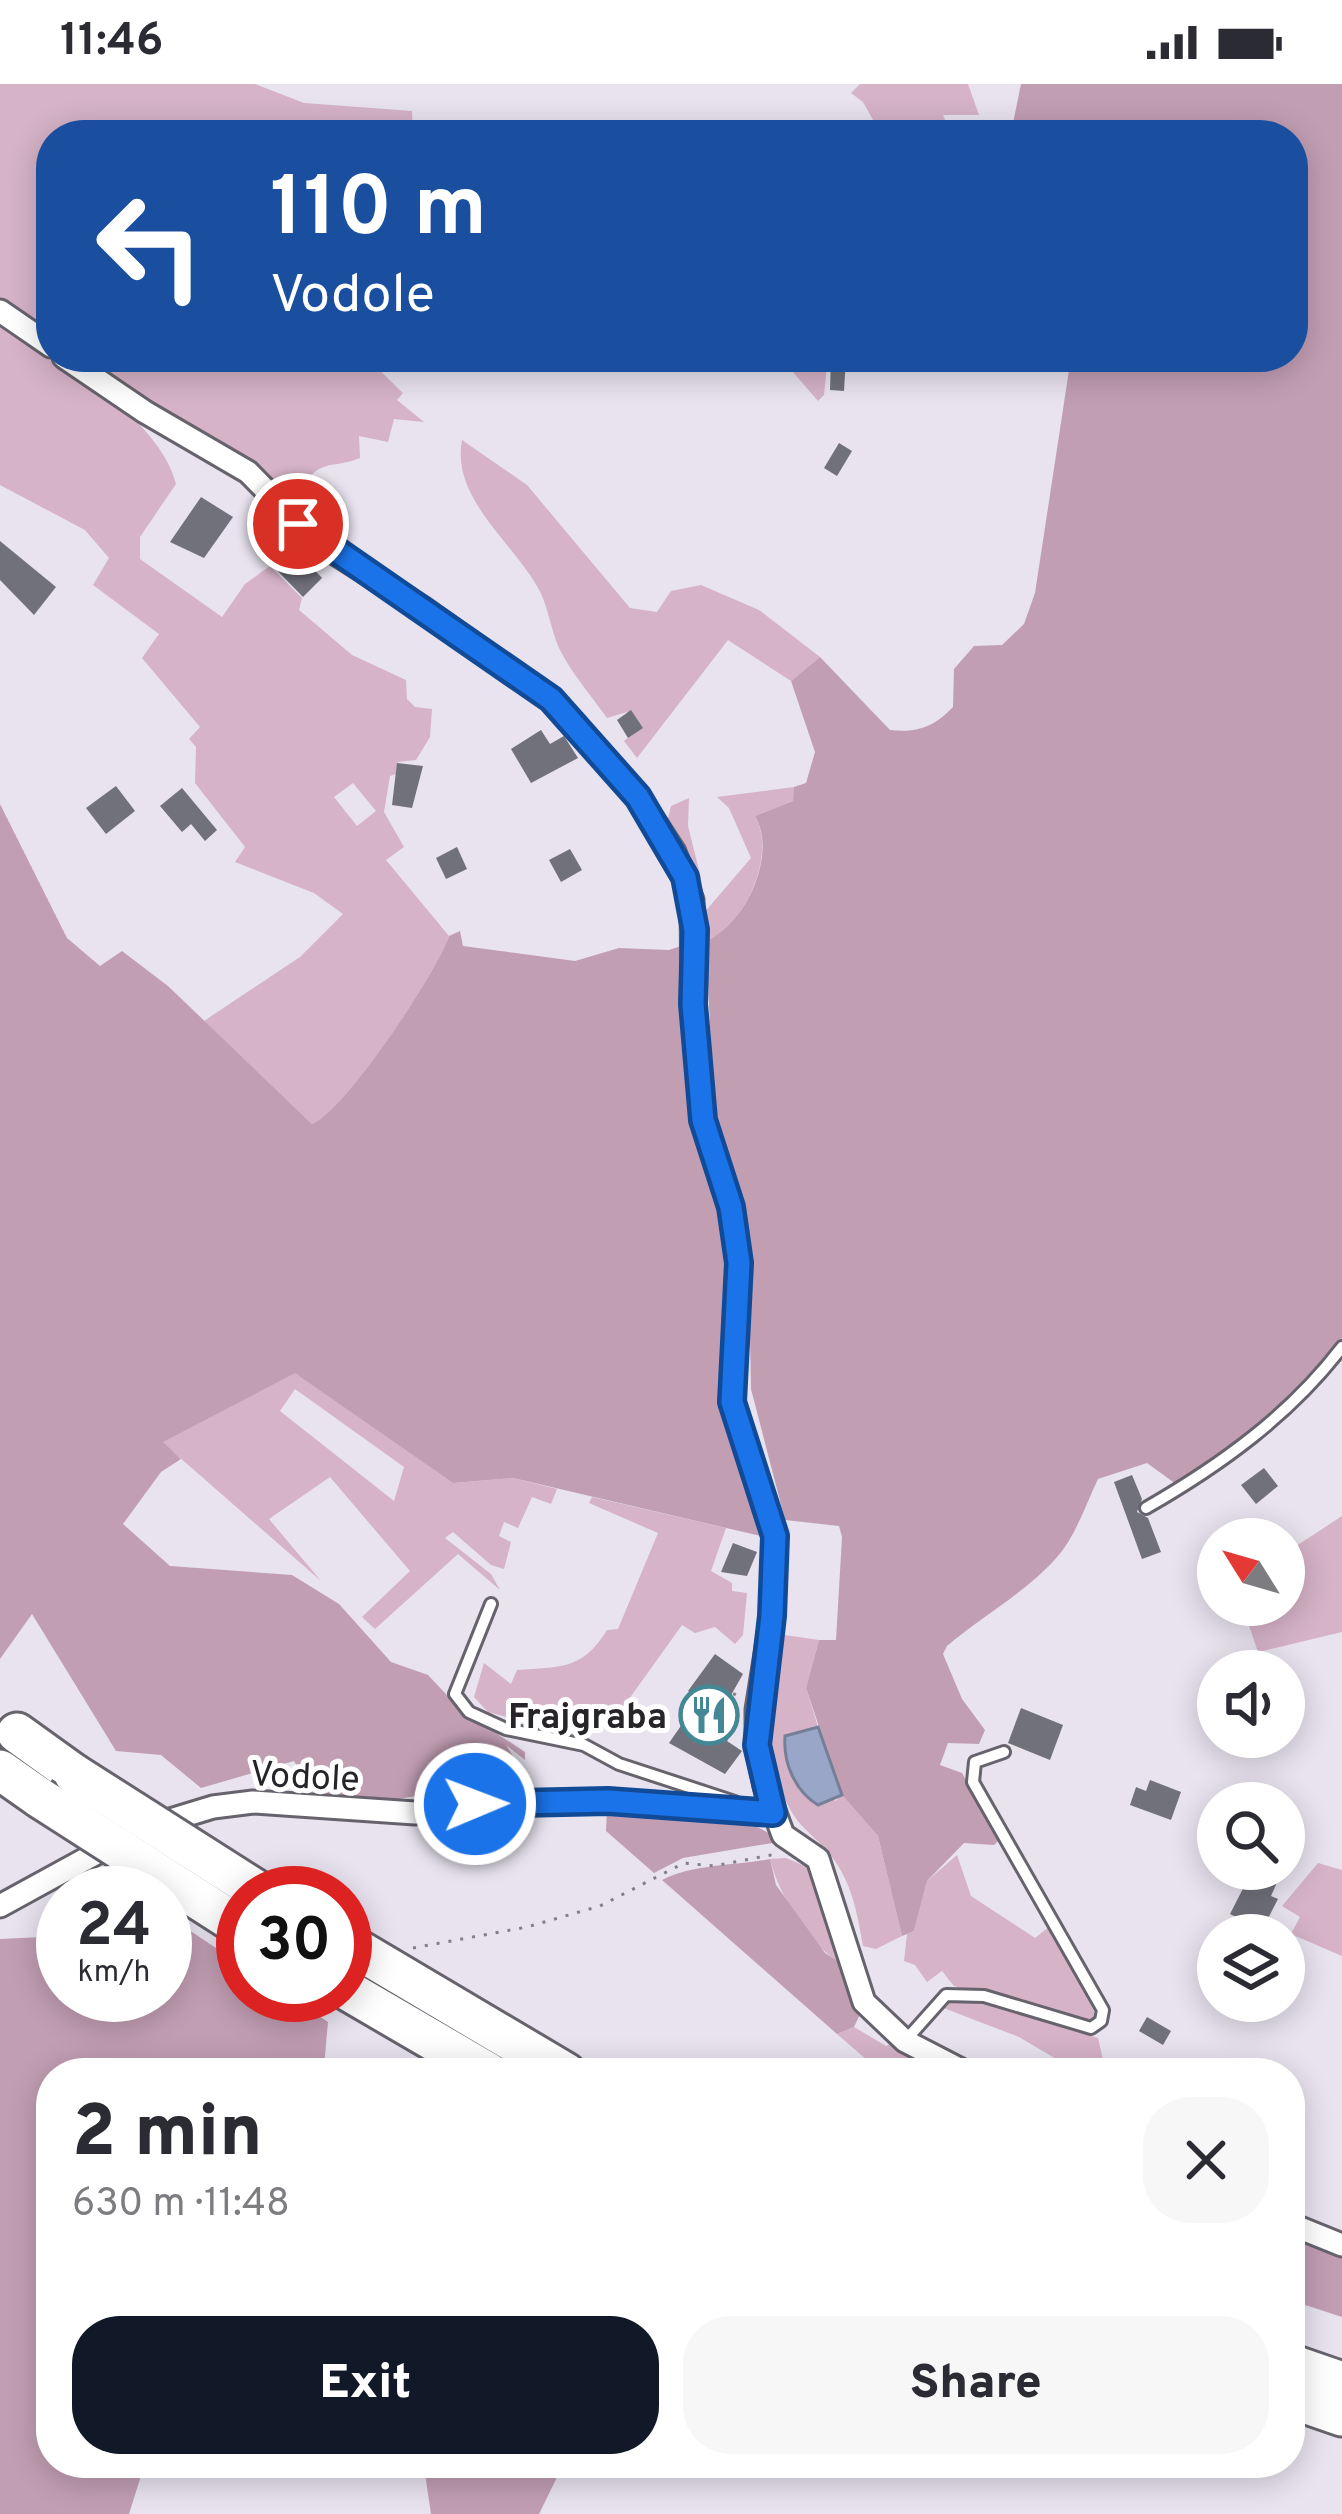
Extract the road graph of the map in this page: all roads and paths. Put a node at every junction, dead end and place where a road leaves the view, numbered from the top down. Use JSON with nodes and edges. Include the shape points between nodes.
{"nodes":[{"id":1,"x":0,"y":310,"type":"edge"},
{"id":2,"x":36,"y":335,"type":"edge"},
{"id":3,"x":88,"y":372,"type":"edge"},
{"id":4,"x":1342,"y":1347,"type":"edge"},
{"id":5,"x":1146,"y":1508,"type":"dead end"},
{"id":6,"x":491,"y":1604,"type":"dead end"},
{"id":7,"x":737,"y":1689,"type":"dead end"},
{"id":8,"x":728,"y":1706,"type":"dead end"},
{"id":9,"x":17,"y":1733,"type":"dead end"},
{"id":10,"x":1004,"y":1752,"type":"dead end"},
{"id":11,"x":0,"y":1770,"type":"edge"},
{"id":12,"x":773,"y":1813,"type":"junction"},
{"id":13,"x":808,"y":1852,"type":"junction"},
{"id":14,"x":218,"y":1866,"type":"edge"},
{"id":15,"x":0,"y":1906,"type":"edge"},
{"id":16,"x":216,"y":1911,"type":"edge"},
{"id":17,"x":372,"y":1952,"type":"edge"},
{"id":18,"x":408,"y":1966,"type":"junction"},
{"id":19,"x":372,"y":2005,"type":"edge"},
{"id":20,"x":905,"y":2041,"type":"junction"},
{"id":21,"x":463,"y":2058,"type":"edge"},
{"id":22,"x":544,"y":2058,"type":"edge"},
{"id":23,"x":938,"y":2058,"type":"edge"},
{"id":24,"x":1305,"y":2230,"type":"edge"},
{"id":25,"x":1342,"y":2246,"type":"edge"},
{"id":26,"x":1305,"y":2369,"type":"edge"},
{"id":27,"x":1342,"y":2381,"type":"edge"},
{"id":28,"x":1305,"y":2403,"type":"edge"},
{"id":29,"x":1342,"y":2416,"type":"edge"}],
"edges":[{"from":1,"to":2,"type":"street"},
{"from":3,"to":12,"type":"street","via":[[248,472],[316,541],[551,699],[638,797],[674,852],[692,900],[703,1120],[739,1263],[732,1402],[775,1536],[757,1745]]},
{"from":4,"to":5,"type":"lane","via":[[1288,1410]]},
{"from":6,"to":12,"type":"lane","via":[[455,1694],[469,1712]]},
{"from":7,"to":8,"type":"path"},
{"from":9,"to":14,"type":"highway","bridge":true},
{"from":10,"to":20,"type":"lane","via":[[975,1762],[973,1782],[1103,2010],[1101,2021],[1091,2028],[984,1996],[946,1995]]},
{"from":11,"to":16,"type":"highway","bridge":true},
{"from":12,"to":13,"type":"street","via":[[783,1835]]},
{"from":12,"to":15,"type":"street","name":"Vodole","via":[[608,1801],[416,1813],[233,1804],[130,1834]]},
{"from":13,"to":18,"type":"path","via":[[684,1863],[600,1906]]},
{"from":13,"to":20,"type":"street","via":[[829,1882],[864,2002]]},
{"from":17,"to":18,"type":"highway"},
{"from":18,"to":22,"type":"highway"},
{"from":19,"to":21,"type":"highway"},
{"from":20,"to":23,"type":"street"},
{"from":24,"to":25,"type":"street"},
{"from":26,"to":27,"type":"highway"},
{"from":28,"to":29,"type":"highway"}]}
